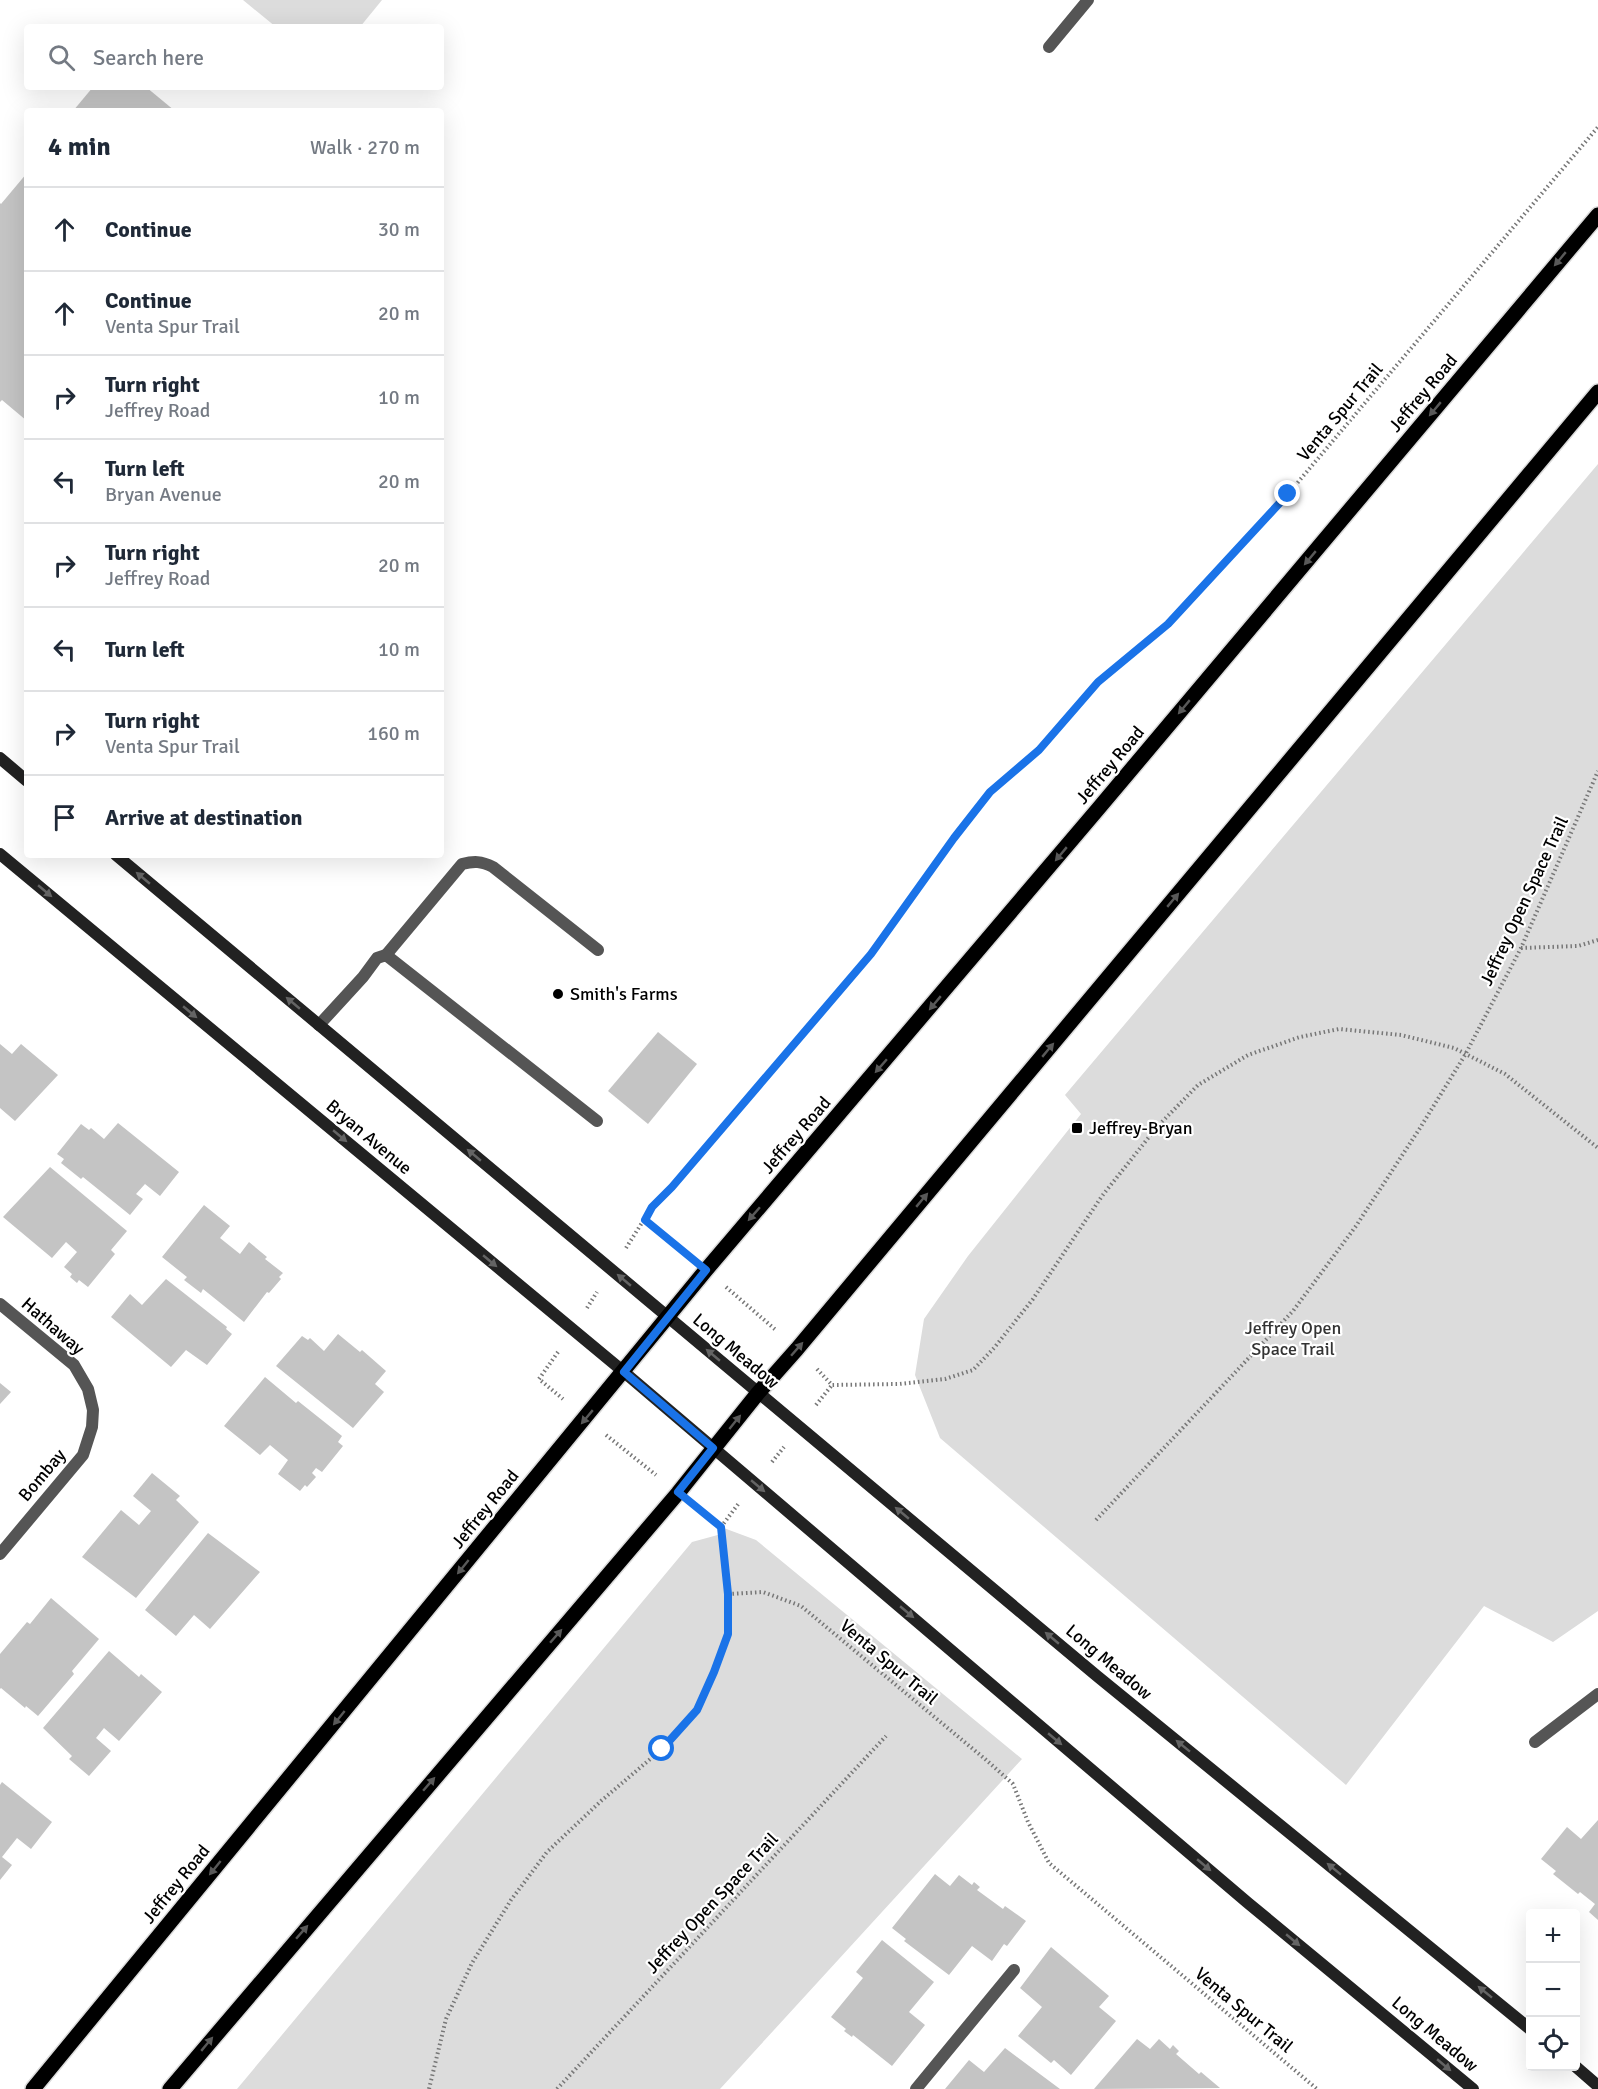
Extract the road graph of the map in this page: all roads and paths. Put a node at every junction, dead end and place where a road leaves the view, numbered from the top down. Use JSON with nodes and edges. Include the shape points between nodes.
{"nodes":[{"id":1,"x":1088,"y":0,"type":"edge"},
{"id":2,"x":1049,"y":47,"type":"dead end"},
{"id":3,"x":1598,"y":127,"type":"edge"},
{"id":4,"x":1598,"y":215,"type":"edge"},
{"id":5,"x":1598,"y":392,"type":"edge"},
{"id":6,"x":0,"y":758,"type":"edge"},
{"id":7,"x":1598,"y":771,"type":"edge"},
{"id":8,"x":24,"y":778,"type":"edge"},
{"id":9,"x":0,"y":854,"type":"edge"},
{"id":10,"x":120,"y":858,"type":"edge"},
{"id":11,"x":1598,"y":940,"type":"edge"},
{"id":12,"x":1521,"y":948,"type":"junction"},
{"id":13,"x":598,"y":950,"type":"dead end"},
{"id":14,"x":386,"y":955,"type":"junction"},
{"id":15,"x":320,"y":1025,"type":"junction"},
{"id":16,"x":1465,"y":1055,"type":"junction"},
{"id":17,"x":597,"y":1120,"type":"dead end"},
{"id":18,"x":1598,"y":1148,"type":"edge"},
{"id":19,"x":612,"y":1270,"type":"junction"},
{"id":20,"x":706,"y":1270,"type":"junction"},
{"id":21,"x":0,"y":1304,"type":"edge"},
{"id":22,"x":669,"y":1318,"type":"junction"},
{"id":23,"x":573,"y":1330,"type":"junction"},
{"id":24,"x":798,"y":1349,"type":"junction"},
{"id":25,"x":624,"y":1372,"type":"junction"},
{"id":26,"x":758,"y":1393,"type":"junction"},
{"id":27,"x":93,"y":1410,"type":"joint"},
{"id":28,"x":586,"y":1418,"type":"junction"},
{"id":29,"x":713,"y":1448,"type":"junction"},
{"id":30,"x":678,"y":1492,"type":"junction"},
{"id":31,"x":1096,"y":1520,"type":"dead end"},
{"id":32,"x":0,"y":1554,"type":"edge"},
{"id":33,"x":728,"y":1594,"type":"junction"},
{"id":34,"x":1598,"y":1694,"type":"edge"},
{"id":35,"x":886,"y":1736,"type":"dead end"},
{"id":36,"x":1535,"y":1742,"type":"dead end"},
{"id":37,"x":1014,"y":1970,"type":"dead end"},
{"id":38,"x":1526,"y":2026,"type":"edge"},
{"id":39,"x":1580,"y":2071,"type":"edge"},
{"id":40,"x":1598,"y":2086,"type":"edge"},
{"id":41,"x":33,"y":2089,"type":"edge"},
{"id":42,"x":170,"y":2089,"type":"edge"},
{"id":43,"x":429,"y":2089,"type":"edge"},
{"id":44,"x":557,"y":2089,"type":"edge"},
{"id":45,"x":916,"y":2089,"type":"edge"},
{"id":46,"x":1317,"y":2089,"type":"edge"},
{"id":47,"x":1473,"y":2089,"type":"edge"}],
"edges":[{"from":1,"to":2,"type":"street"},
{"from":3,"to":20,"type":"path","name":"Venta Spur Trail","via":[[1288,494],[1168,624],[1098,682],[1039,750],[990,792],[871,954],[652,1207],[645,1220]]},
{"from":4,"to":20,"type":"main road","name":"Jeffrey Road","one_way":true},
{"from":24,"to":5,"type":"main road","one_way":true},
{"from":6,"to":8,"type":"street"},
{"from":7,"to":12,"type":"path","name":"Jeffrey Open Space Trail"},
{"from":9,"to":23,"type":"street","name":"Bryan Avenue","one_way":true},
{"from":15,"to":10,"type":"street","one_way":true},
{"from":11,"to":12,"type":"path","via":[[1578,946]]},
{"from":12,"to":16,"type":"path","name":"Jeffrey Open Space Trail"},
{"from":13,"to":14,"type":"street","via":[[493,867],[472,862],[462,864]]},
{"from":14,"to":15,"type":"street","via":[[377,958]]},
{"from":14,"to":17,"type":"street"},
{"from":19,"to":15,"type":"street","one_way":true},
{"from":16,"to":18,"type":"path","via":[[1530,1092]]},
{"from":16,"to":24,"type":"path","via":[[1454,1048],[1401,1035],[1339,1029],[1300,1037],[1248,1055],[1198,1085],[1156,1127],[1102,1196],[1033,1299],[973,1370],[945,1379],[899,1384],[832,1385]]},
{"from":16,"to":31,"type":"path","name":"Jeffrey Open Space Trail","via":[[1356,1226],[1293,1311]]},
{"from":22,"to":19,"type":"street","one_way":true},
{"from":19,"to":23,"type":"path"},
{"from":20,"to":22,"type":"main road","name":"Jeffrey Road"},
{"from":20,"to":24,"type":"path"},
{"from":21,"to":27,"type":"street","name":"Hathaway","via":[[74,1365],[88,1389]]},
{"from":22,"to":25,"type":"main road","name":"Jeffrey Road"},
{"from":26,"to":22,"type":"street","name":"Long Meadow","one_way":true},
{"from":23,"to":25,"type":"street","name":"Bryan Avenue"},
{"from":23,"to":28,"type":"path","via":[[539,1379]]},
{"from":24,"to":26,"type":"main road"},
{"from":25,"to":28,"type":"main road","name":"Jeffrey Road","one_way":true},
{"from":25,"to":29,"type":"street","name":"Bryan Avenue"},
{"from":29,"to":26,"type":"main road","one_way":true},
{"from":38,"to":26,"type":"street","name":"Long Meadow","one_way":true},
{"from":27,"to":32,"type":"street","name":"Bombay","via":[[83,1455]]},
{"from":28,"to":30,"type":"path"},
{"from":28,"to":41,"type":"main road","name":"Jeffrey Road","one_way":true},
{"from":29,"to":30,"type":"main road"},
{"from":29,"to":47,"type":"street","name":"Long Meadow","one_way":true},
{"from":30,"to":33,"type":"path","via":[[721,1527]]},
{"from":42,"to":30,"type":"main road","one_way":true},
{"from":33,"to":43,"type":"path","via":[[728,1634],[697,1710],[662,1749],[547,1852],[511,1900],[472,1962],[446,2019]]},
{"from":33,"to":46,"type":"path","name":"Venta Spur Trail","via":[[763,1593],[801,1606],[985,1759],[1013,1784],[1049,1863]]},
{"from":34,"to":36,"type":"street"},
{"from":35,"to":44,"type":"path","name":"Jeffrey Open Space Trail"},
{"from":37,"to":45,"type":"street"},
{"from":39,"to":40,"type":"street"}]}
